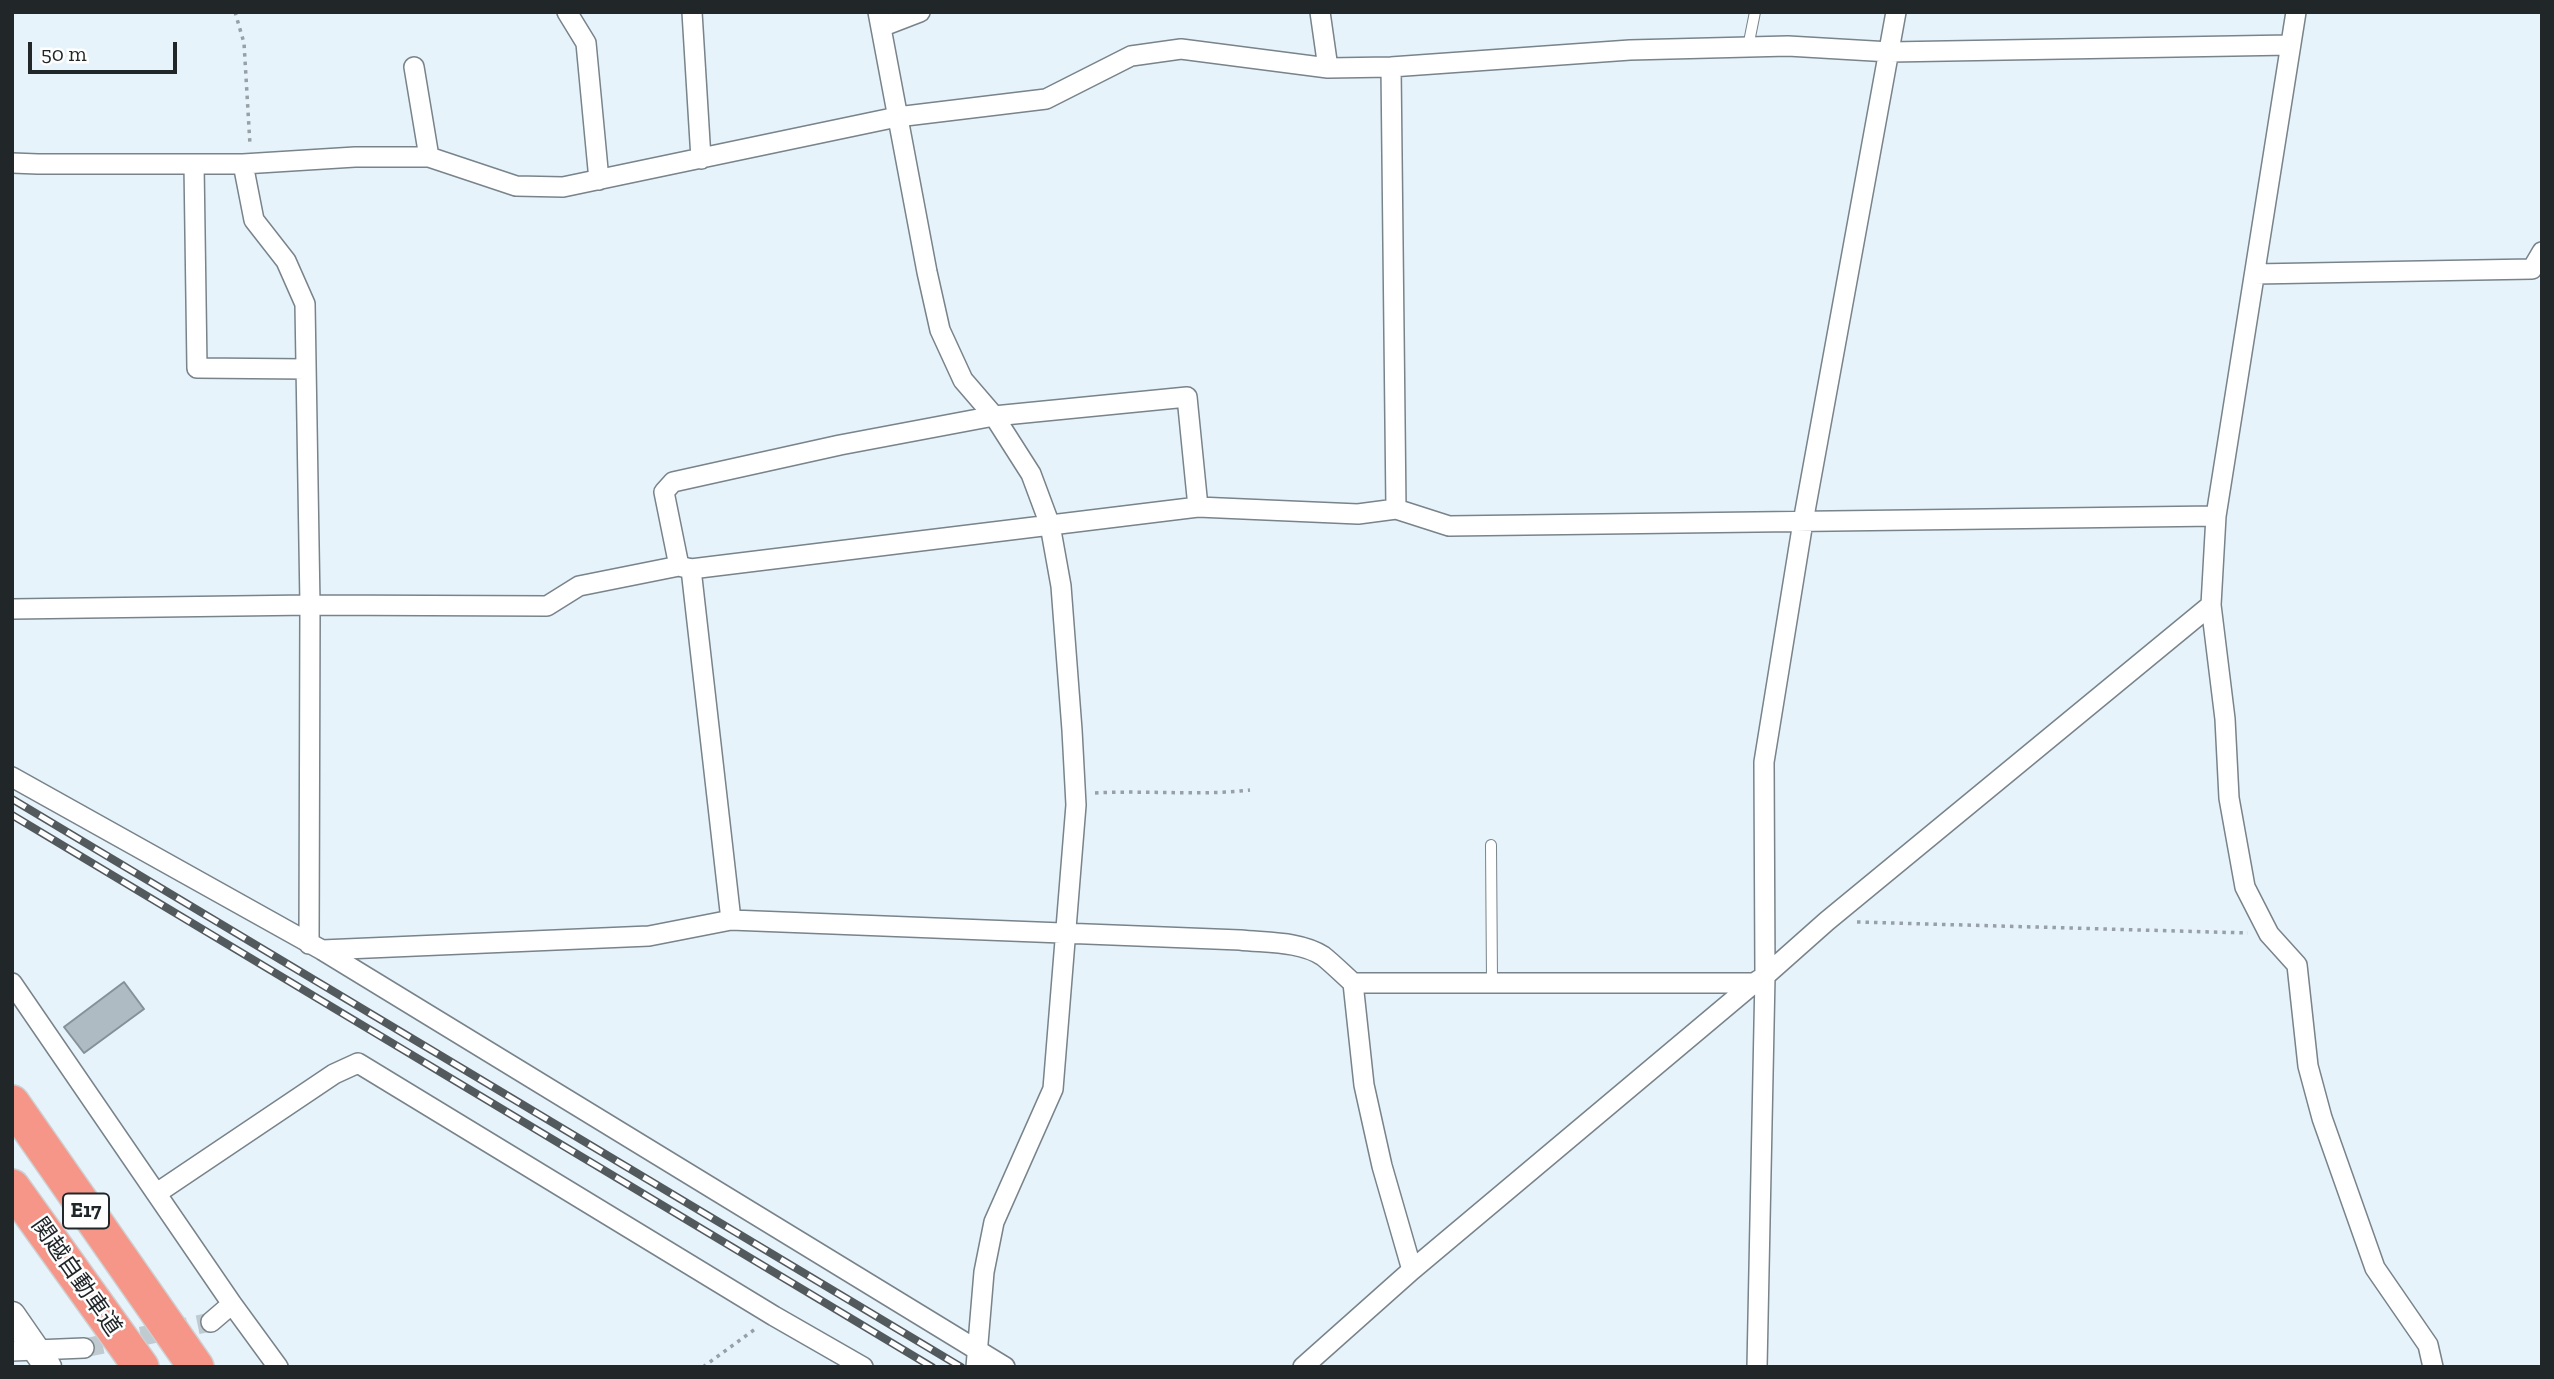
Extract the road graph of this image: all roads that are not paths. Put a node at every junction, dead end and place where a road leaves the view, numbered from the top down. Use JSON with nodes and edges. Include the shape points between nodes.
{"nodes":[{"id":1,"x":567,"y":12,"type":"edge"},
{"id":2,"x":692,"y":12,"type":"edge"},
{"id":3,"x":920,"y":12,"type":"edge"},
{"id":4,"x":1320,"y":12,"type":"edge"},
{"id":5,"x":1755,"y":12,"type":"edge"},
{"id":6,"x":1896,"y":12,"type":"edge"},
{"id":7,"x":2296,"y":12,"type":"edge"},
{"id":8,"x":880,"y":20,"type":"edge"},
{"id":9,"x":2290,"y":45,"type":"junction"},
{"id":10,"x":1748,"y":47,"type":"junction"},
{"id":11,"x":1890,"y":52,"type":"junction"},
{"id":12,"x":414,"y":67,"type":"dead end"},
{"id":13,"x":1391,"y":67,"type":"junction"},
{"id":14,"x":1328,"y":68,"type":"junction"},
{"id":15,"x":897,"y":117,"type":"junction"},
{"id":16,"x":429,"y":157,"type":"junction"},
{"id":17,"x":701,"y":159,"type":"junction"},
{"id":18,"x":12,"y":163,"type":"edge"},
{"id":19,"x":247,"y":163,"type":"junction"},
{"id":20,"x":194,"y":164,"type":"junction"},
{"id":21,"x":599,"y":180,"type":"junction"},
{"id":22,"x":2542,"y":252,"type":"edge"},
{"id":23,"x":2255,"y":274,"type":"junction"},
{"id":24,"x":306,"y":369,"type":"junction"},
{"id":25,"x":994,"y":416,"type":"junction"},
{"id":26,"x":1198,"y":507,"type":"junction"},
{"id":27,"x":1396,"y":509,"type":"junction"},
{"id":28,"x":2216,"y":516,"type":"junction"},
{"id":29,"x":1803,"y":522,"type":"junction"},
{"id":30,"x":1050,"y":525,"type":"junction"},
{"id":31,"x":685,"y":567,"type":"junction"},
{"id":32,"x":310,"y":605,"type":"junction"},
{"id":33,"x":2211,"y":605,"type":"junction"},
{"id":34,"x":12,"y":610,"type":"edge"},
{"id":35,"x":12,"y":778,"type":"edge"},
{"id":36,"x":1491,"y":845,"type":"dead end"},
{"id":37,"x":731,"y":920,"type":"junction"},
{"id":38,"x":1067,"y":933,"type":"junction"},
{"id":39,"x":316,"y":947,"type":"junction"},
{"id":40,"x":1759,"y":979,"type":"junction"},
{"id":41,"x":1492,"y":981,"type":"junction"},
{"id":42,"x":12,"y":983,"type":"edge"},
{"id":43,"x":1353,"y":983,"type":"junction"},
{"id":44,"x":12,"y":1103,"type":"edge"},
{"id":45,"x":12,"y":1187,"type":"edge"},
{"id":46,"x":158,"y":1193,"type":"junction"},
{"id":47,"x":1412,"y":1270,"type":"junction"},
{"id":48,"x":232,"y":1304,"type":"junction"},
{"id":49,"x":12,"y":1315,"type":"edge"},
{"id":50,"x":211,"y":1322,"type":"tunnel mouth"},
{"id":51,"x":84,"y":1348,"type":"tunnel mouth"},
{"id":52,"x":31,"y":1355,"type":"edge"},
{"id":53,"x":976,"y":1358,"type":"edge"},
{"id":54,"x":141,"y":1367,"type":"edge"},
{"id":55,"x":196,"y":1367,"type":"edge"},
{"id":56,"x":278,"y":1367,"type":"edge"},
{"id":57,"x":863,"y":1367,"type":"edge"},
{"id":58,"x":1004,"y":1367,"type":"edge"},
{"id":59,"x":1303,"y":1367,"type":"edge"},
{"id":60,"x":1757,"y":1367,"type":"edge"},
{"id":61,"x":2433,"y":1367,"type":"edge"}],
"edges":[{"from":1,"to":21,"type":"street","via":[[586,43]]},
{"from":2,"to":17,"type":"street"},
{"from":3,"to":8,"type":"street"},
{"from":4,"to":14,"type":"street"},
{"from":5,"to":10,"type":"lane"},
{"from":6,"to":11,"type":"street"},
{"from":7,"to":9,"type":"street"},
{"from":8,"to":15,"type":"street"},
{"from":9,"to":11,"type":"street"},
{"from":9,"to":23,"type":"street"},
{"from":10,"to":11,"type":"street"},
{"from":10,"to":13,"type":"street","via":[[1630,50]]},
{"from":11,"to":29,"type":"street"},
{"from":12,"to":16,"type":"street"},
{"from":13,"to":14,"type":"street"},
{"from":13,"to":27,"type":"street"},
{"from":14,"to":15,"type":"street","via":[[1181,49],[1131,56],[1046,99]]},
{"from":15,"to":17,"type":"street"},
{"from":15,"to":25,"type":"street","via":[[940,330],[963,380]]},
{"from":16,"to":19,"type":"street"},
{"from":16,"to":21,"type":"street","via":[[516,186],[563,187]]},
{"from":17,"to":21,"type":"street"},
{"from":18,"to":20,"type":"street"},
{"from":19,"to":20,"type":"street"},
{"from":19,"to":24,"type":"street","via":[[254,220],[286,261],[305,304]]},
{"from":20,"to":24,"type":"street","via":[[197,368]]},
{"from":22,"to":23,"type":"street","via":[[2532,269]]},
{"from":23,"to":28,"type":"street"},
{"from":24,"to":32,"type":"street"},
{"from":25,"to":26,"type":"street","via":[[1187,397]]},
{"from":25,"to":30,"type":"street","via":[[1031,474]]},
{"from":25,"to":31,"type":"street","via":[[673,482],[664,492]]},
{"from":26,"to":27,"type":"street","via":[[1358,514]]},
{"from":26,"to":30,"type":"street"},
{"from":27,"to":29,"type":"street","via":[[1450,526]]},
{"from":28,"to":29,"type":"street"},
{"from":28,"to":33,"type":"street"},
{"from":29,"to":40,"type":"street","via":[[1764,762]]},
{"from":30,"to":31,"type":"street"},
{"from":30,"to":38,"type":"street","via":[[1061,586],[1076,794]]},
{"from":31,"to":32,"type":"street","via":[[579,586],[547,606]]},
{"from":31,"to":37,"type":"street"},
{"from":32,"to":34,"type":"street"},
{"from":32,"to":39,"type":"street"},
{"from":33,"to":40,"type":"street"},
{"from":33,"to":61,"type":"street","via":[[2229,798],[2245,887],[2269,934],[2297,965],[2308,1066],[2322,1118],[2375,1268],[2428,1345]]},
{"from":35,"to":39,"type":"street"},
{"from":36,"to":41,"type":"lane"},
{"from":37,"to":38,"type":"street"},
{"from":37,"to":39,"type":"street","via":[[649,936]]},
{"from":38,"to":43,"type":"street","via":[[1295,946],[1322,956]]},
{"from":38,"to":53,"type":"street","via":[[1053,1089],[994,1222]]},
{"from":39,"to":53,"type":"street"},
{"from":40,"to":41,"type":"street"},
{"from":40,"to":47,"type":"street"},
{"from":40,"to":60,"type":"street"},
{"from":41,"to":43,"type":"street"},
{"from":42,"to":46,"type":"street"},
{"from":43,"to":47,"type":"street","via":[[1364,1085]]},
{"from":44,"to":55,"type":"highway","name":"関越自動車道","number":"E17"},
{"from":45,"to":54,"type":"highway","name":"関越自動車道","number":"E17"},
{"from":46,"to":48,"type":"street"},
{"from":46,"to":57,"type":"street","via":[[334,1073],[358,1063]]},
{"from":47,"to":59,"type":"street"},
{"from":48,"to":50,"type":"street"},
{"from":48,"to":56,"type":"street"},
{"from":49,"to":52,"type":"street"},
{"from":51,"to":52,"type":"street"},
{"from":53,"to":58,"type":"street"}]}
